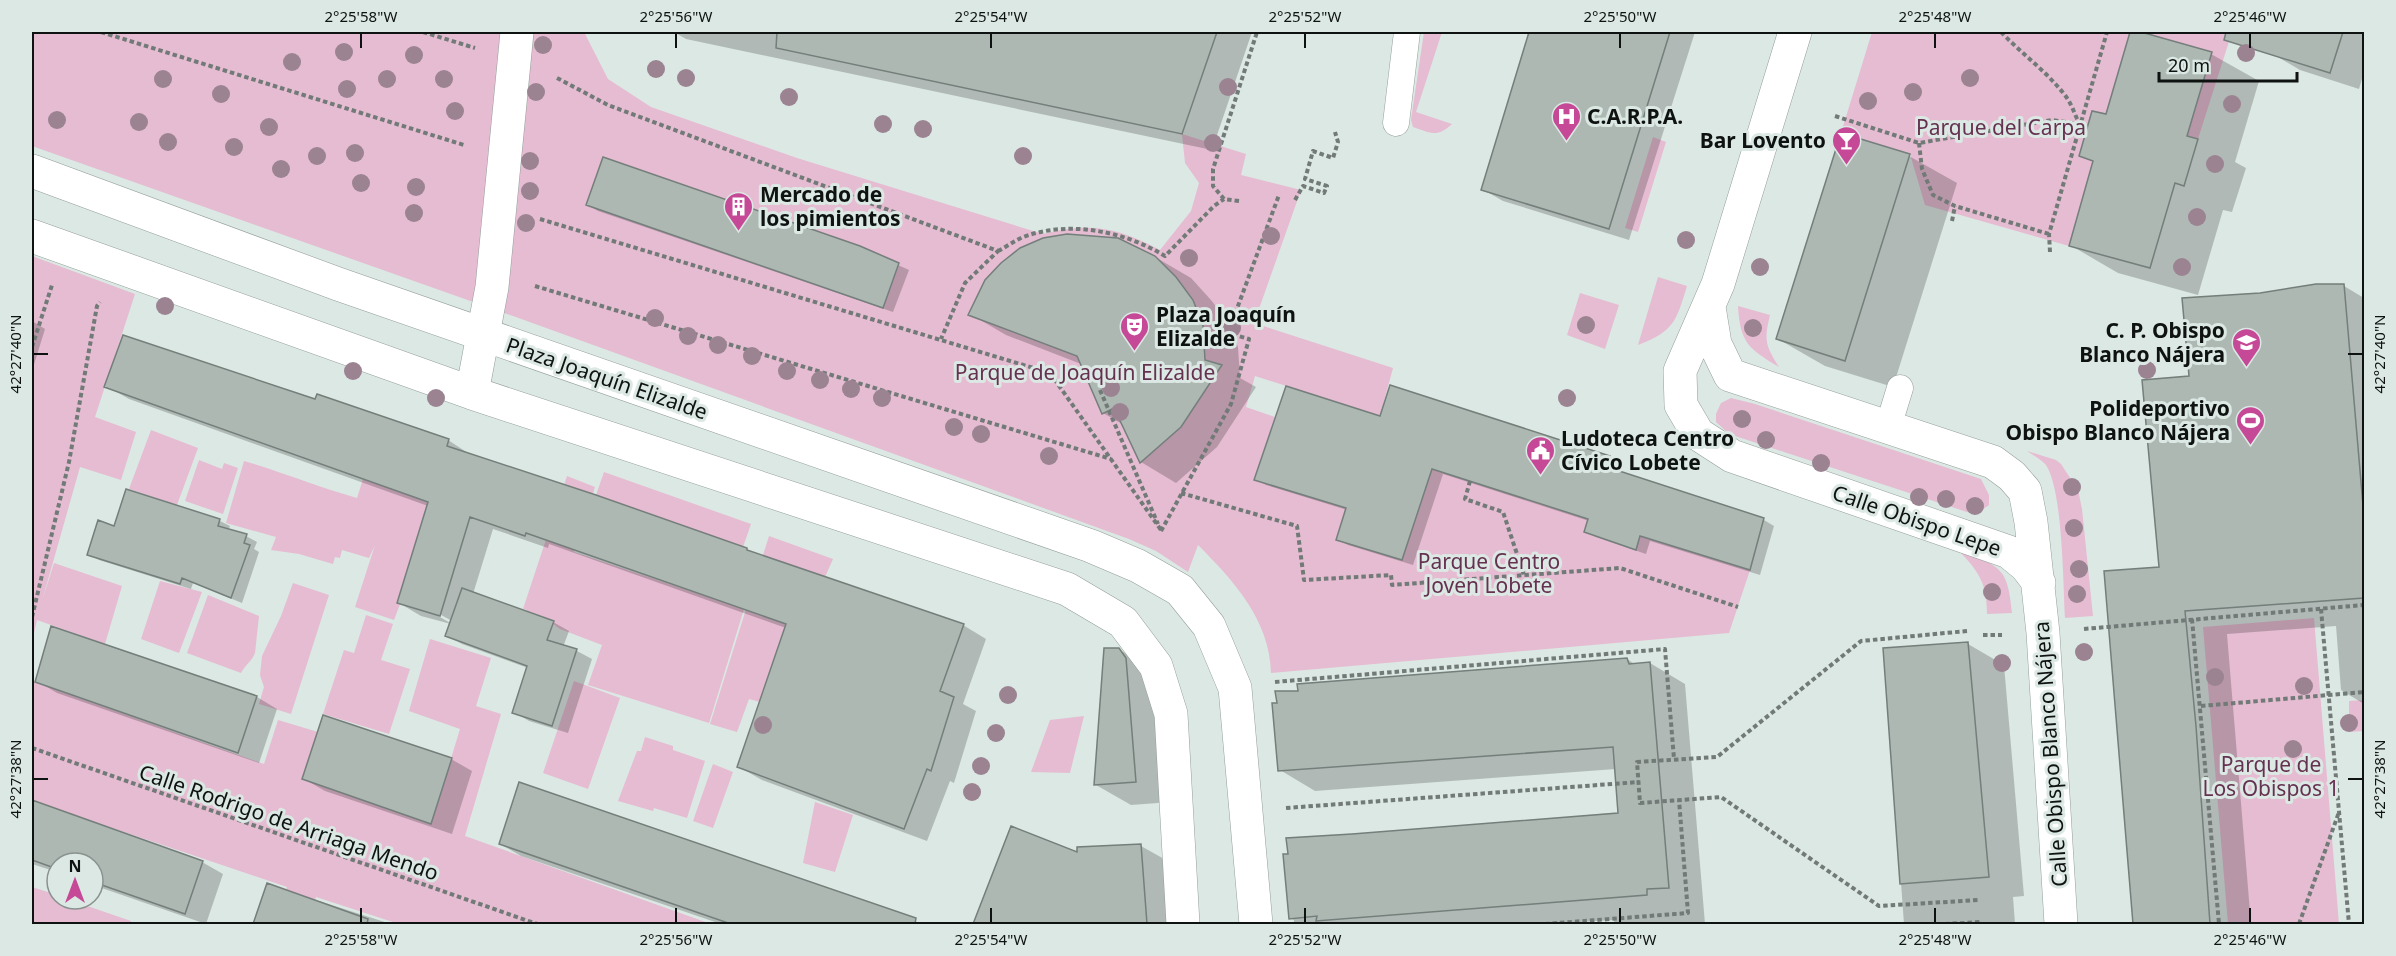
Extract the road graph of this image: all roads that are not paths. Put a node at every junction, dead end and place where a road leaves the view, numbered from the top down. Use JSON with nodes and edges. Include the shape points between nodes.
{"nodes":[{"id":1,"x":517,"y":32,"type":"edge"},
{"id":2,"x":1407,"y":32,"type":"edge"},
{"id":3,"x":1795,"y":32,"type":"edge"},
{"id":4,"x":1396,"y":123,"type":"dead end"},
{"id":5,"x":32,"y":171,"type":"edge"},
{"id":6,"x":32,"y":236,"type":"edge"},
{"id":7,"x":1709,"y":307,"type":"junction"},
{"id":8,"x":484,"y":335,"type":"junction"},
{"id":9,"x":1900,"y":388,"type":"dead end"},
{"id":10,"x":472,"y":393,"type":"junction"},
{"id":11,"x":1888,"y":427,"type":"junction"},
{"id":12,"x":2039,"y":584,"type":"junction"},
{"id":13,"x":1183,"y":924,"type":"edge"},
{"id":14,"x":1256,"y":924,"type":"edge"},
{"id":15,"x":2061,"y":924,"type":"edge"}],
"edges":[{"from":1,"to":8,"type":"street"},
{"from":2,"to":4,"type":"lane"},
{"from":3,"to":7,"type":"street","name":"Calle Obispo Lepe"},
{"from":5,"to":8,"type":"street","name":"Plaza Joaquín Elizalde"},
{"from":6,"to":10,"type":"street"},
{"from":7,"to":11,"type":"street","name":"Calle Obispo Lepe","via":[[1715,344],[1730,375]]},
{"from":7,"to":12,"type":"street","name":"Calle Obispo Lepe","via":[[1680,371],[1681,405],[1698,434],[1732,456],[2009,552]]},
{"from":8,"to":10,"type":"street"},
{"from":8,"to":14,"type":"street","name":"Plaza Joaquín Elizalde","via":[[1091,546],[1180,590],[1209,626],[1235,688]]},
{"from":9,"to":11,"type":"lane"},
{"from":10,"to":13,"type":"street","via":[[1067,589],[1123,622],[1156,666],[1171,714]]},
{"from":11,"to":12,"type":"street","name":"Calle Obispo Lepe","via":[[1993,462],[2012,476],[2025,491]]},
{"from":12,"to":15,"type":"street","name":"Calle Obispo Blanco Nájera"}]}
